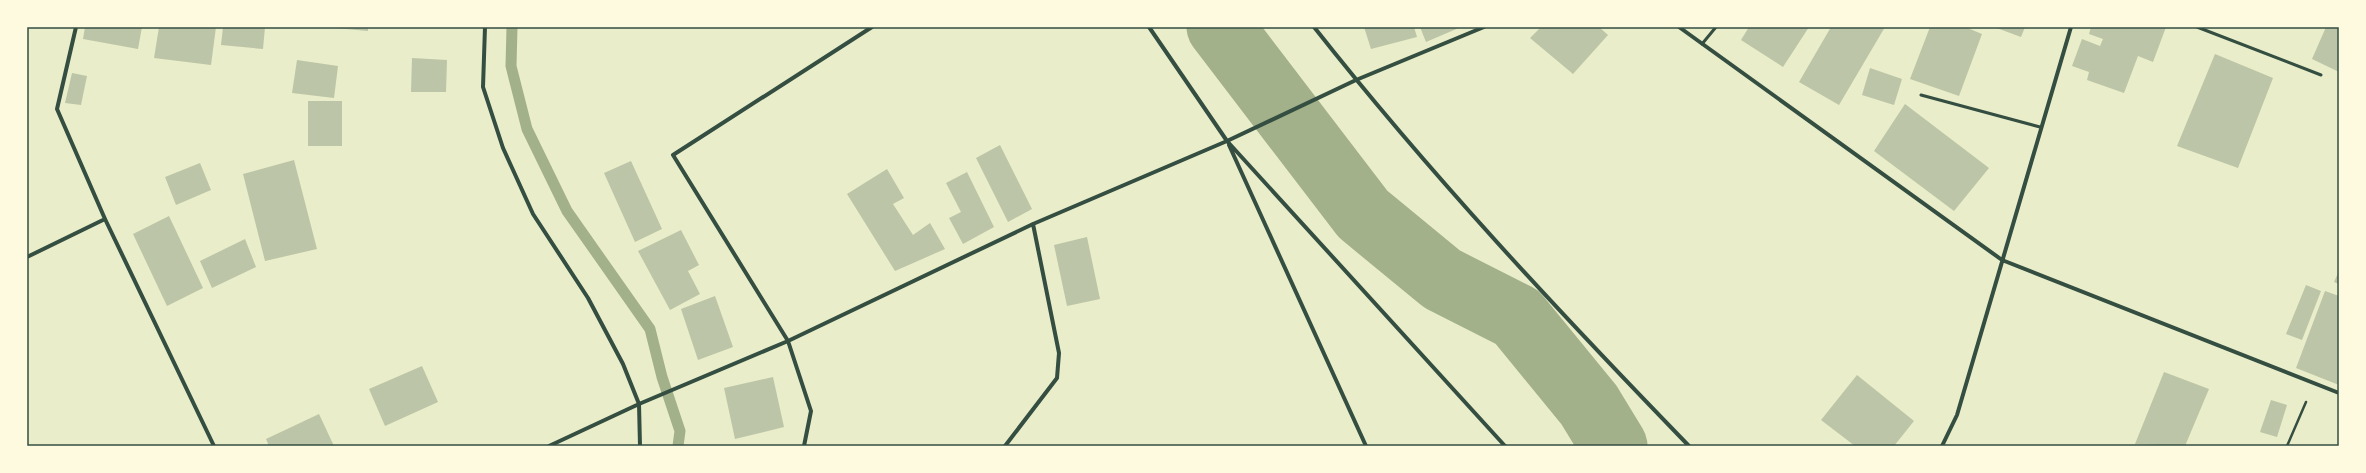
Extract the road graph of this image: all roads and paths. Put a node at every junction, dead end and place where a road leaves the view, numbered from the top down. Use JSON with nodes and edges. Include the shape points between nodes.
{"nodes":[{"id":1,"x":76,"y":27,"type":"edge"},
{"id":2,"x":484,"y":27,"type":"edge"},
{"id":3,"x":872,"y":27,"type":"edge"},
{"id":4,"x":1149,"y":27,"type":"edge"},
{"id":5,"x":1314,"y":27,"type":"edge"},
{"id":6,"x":1484,"y":27,"type":"edge"},
{"id":7,"x":1679,"y":27,"type":"edge"},
{"id":8,"x":1716,"y":27,"type":"edge"},
{"id":9,"x":2071,"y":27,"type":"edge"},
{"id":10,"x":2197,"y":27,"type":"edge"},
{"id":11,"x":1702,"y":44,"type":"junction"},
{"id":12,"x":2320,"y":76,"type":"dead end"},
{"id":13,"x":1356,"y":80,"type":"junction"},
{"id":14,"x":1921,"y":94,"type":"dead end"},
{"id":15,"x":2040,"y":127,"type":"junction"},
{"id":16,"x":1227,"y":141,"type":"junction"},
{"id":17,"x":105,"y":219,"type":"junction"},
{"id":18,"x":1032,"y":224,"type":"junction"},
{"id":19,"x":27,"y":257,"type":"edge"},
{"id":20,"x":2002,"y":260,"type":"junction"},
{"id":21,"x":788,"y":341,"type":"junction"},
{"id":22,"x":2314,"y":382,"type":"junction"},
{"id":23,"x":2339,"y":393,"type":"edge"},
{"id":24,"x":639,"y":404,"type":"junction"},
{"id":25,"x":214,"y":446,"type":"edge"},
{"id":26,"x":549,"y":446,"type":"edge"},
{"id":27,"x":640,"y":446,"type":"edge"},
{"id":28,"x":804,"y":446,"type":"edge"},
{"id":29,"x":1005,"y":446,"type":"edge"},
{"id":30,"x":1366,"y":446,"type":"edge"},
{"id":31,"x":1505,"y":446,"type":"edge"},
{"id":32,"x":1689,"y":446,"type":"edge"},
{"id":33,"x":1942,"y":446,"type":"edge"},
{"id":34,"x":2287,"y":446,"type":"edge"}],
"edges":[{"from":1,"to":17,"type":"street","via":[[57,109]]},
{"from":2,"to":24,"type":"street","via":[[483,87],[503,148],[533,214],[588,298],[623,364]]},
{"from":3,"to":21,"type":"street","via":[[673,155]]},
{"from":4,"to":16,"type":"street"},
{"from":5,"to":13,"type":"street"},
{"from":6,"to":13,"type":"street"},
{"from":7,"to":11,"type":"street"},
{"from":8,"to":11,"type":"lane"},
{"from":9,"to":15,"type":"street"},
{"from":10,"to":12,"type":"lane"},
{"from":11,"to":20,"type":"street"},
{"from":13,"to":16,"type":"street"},
{"from":13,"to":32,"type":"street","via":[[1516,262]]},
{"from":14,"to":15,"type":"lane"},
{"from":15,"to":20,"type":"street"},
{"from":16,"to":18,"type":"street"},
{"from":16,"to":30,"type":"street"},
{"from":16,"to":31,"type":"street"},
{"from":17,"to":19,"type":"street"},
{"from":17,"to":25,"type":"street"},
{"from":18,"to":21,"type":"street"},
{"from":18,"to":29,"type":"street","via":[[1059,353],[1057,378]]},
{"from":20,"to":22,"type":"street"},
{"from":20,"to":33,"type":"street","via":[[1957,415]]},
{"from":21,"to":24,"type":"street"},
{"from":21,"to":28,"type":"street","via":[[811,411]]},
{"from":22,"to":23,"type":"street"},
{"from":22,"to":34,"type":"path"},
{"from":24,"to":26,"type":"street"},
{"from":24,"to":27,"type":"street"}]}
